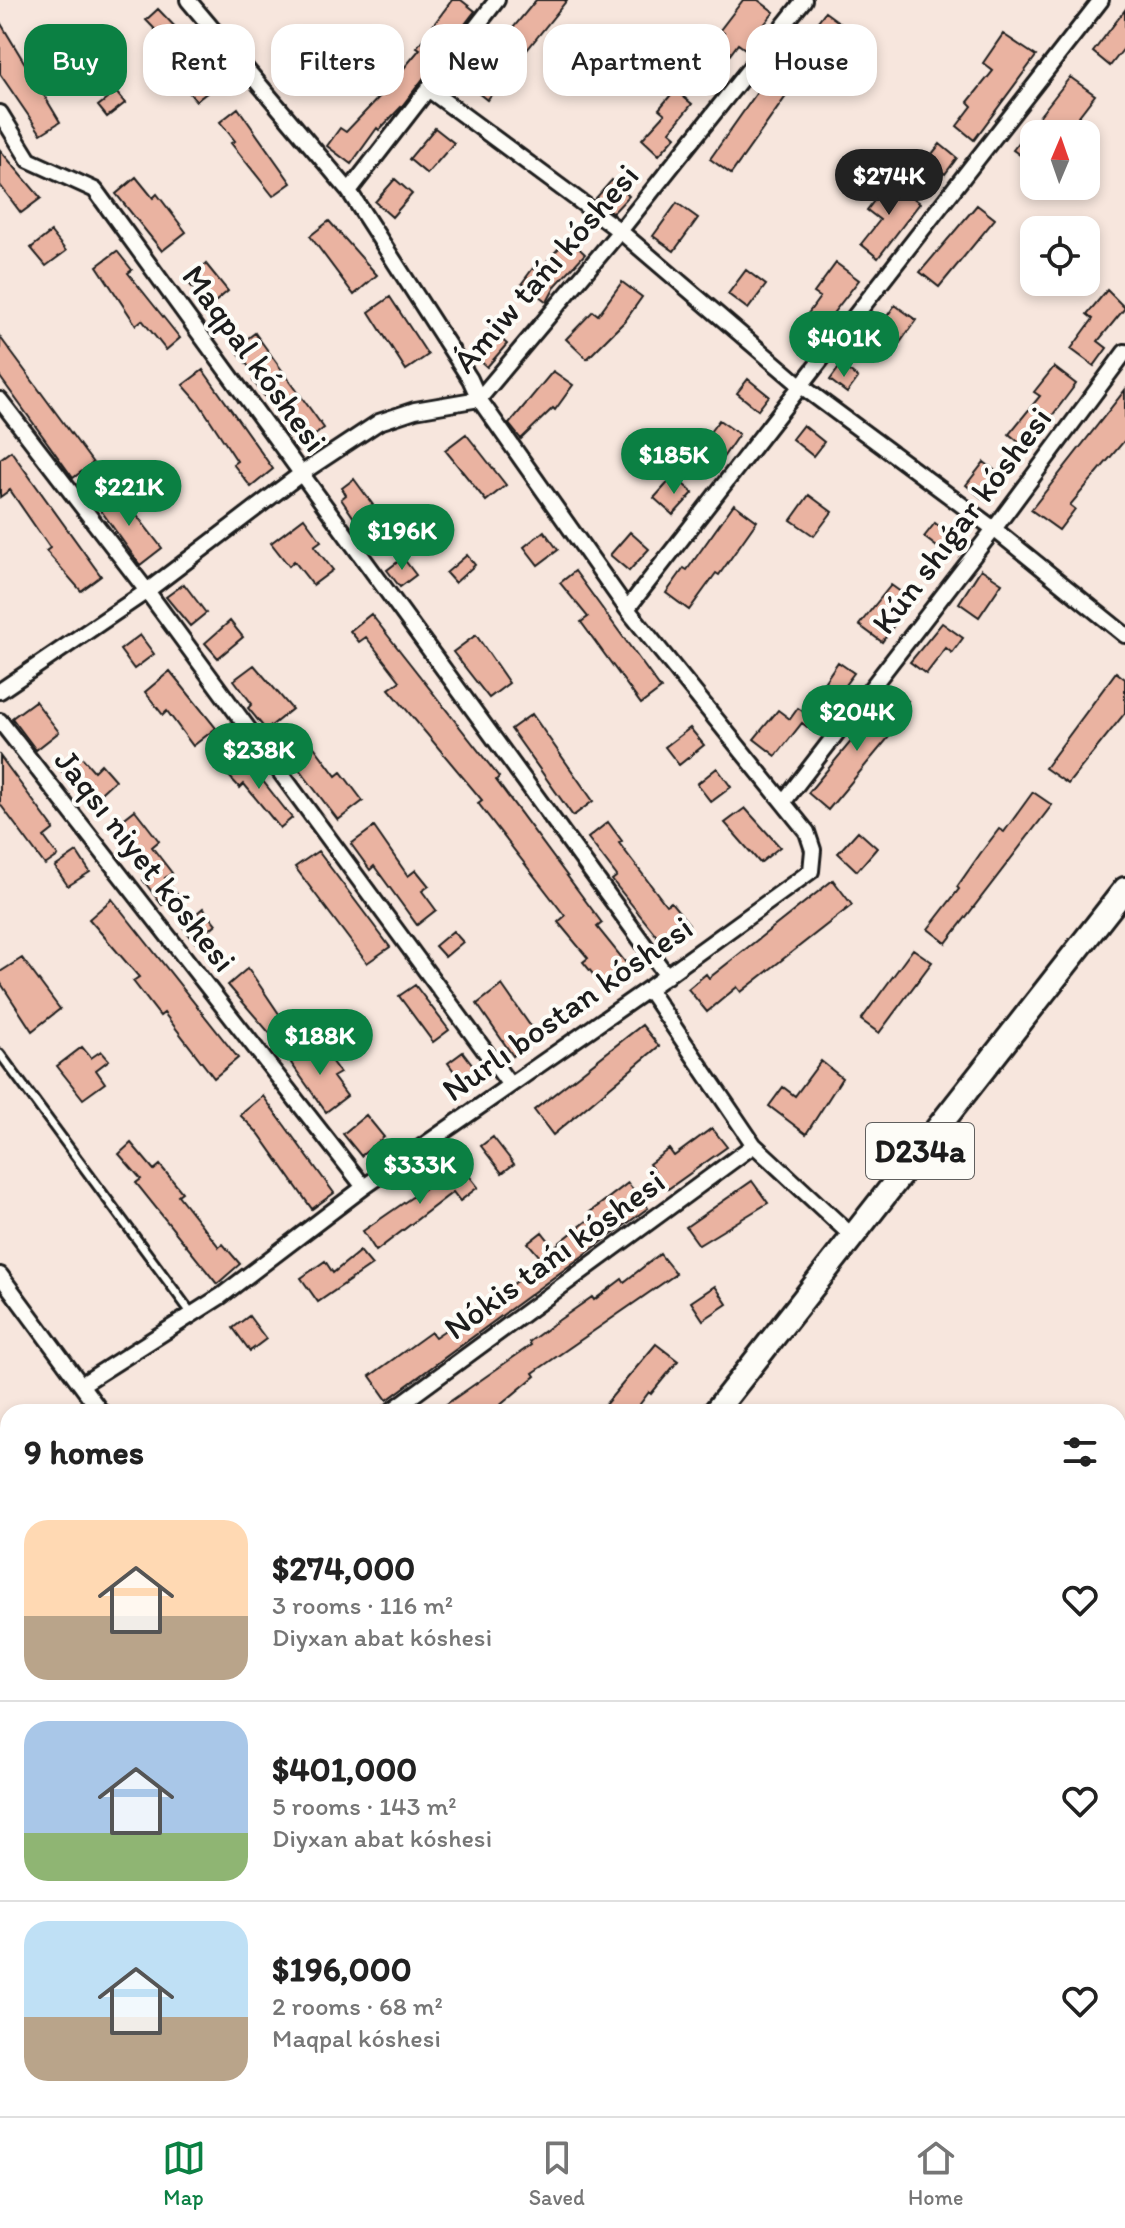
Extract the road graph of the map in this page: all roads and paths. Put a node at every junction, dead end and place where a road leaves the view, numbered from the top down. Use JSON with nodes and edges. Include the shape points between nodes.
{"nodes":[{"id":1,"x":497,"y":0,"type":"edge"},
{"id":2,"x":804,"y":0,"type":"edge"},
{"id":3,"x":1101,"y":0,"type":"edge"},
{"id":4,"x":196,"y":3,"type":"edge"},
{"id":5,"x":478,"y":24,"type":"edge"},
{"id":6,"x":423,"y":96,"type":"edge"},
{"id":7,"x":437,"y":96,"type":"edge"},
{"id":8,"x":0,"y":113,"type":"edge"},
{"id":9,"x":349,"y":191,"type":"junction"},
{"id":10,"x":620,"y":231,"type":"junction"},
{"id":11,"x":1125,"y":352,"type":"edge"},
{"id":12,"x":800,"y":385,"type":"junction"},
{"id":13,"x":479,"y":399,"type":"junction"},
{"id":14,"x":0,"y":400,"type":"edge"},
{"id":15,"x":302,"y":473,"type":"junction"},
{"id":16,"x":994,"y":529,"type":"junction"},
{"id":17,"x":147,"y":591,"type":"junction"},
{"id":18,"x":627,"y":609,"type":"junction"},
{"id":19,"x":1125,"y":635,"type":"edge"},
{"id":20,"x":0,"y":691,"type":"edge"},
{"id":21,"x":0,"y":721,"type":"edge"},
{"id":22,"x":785,"y":800,"type":"junction"},
{"id":23,"x":1125,"y":889,"type":"edge"},
{"id":24,"x":667,"y":976,"type":"junction"},
{"id":25,"x":648,"y":989,"type":"junction"},
{"id":26,"x":0,"y":1054,"type":"edge"},
{"id":27,"x":510,"y":1085,"type":"junction"},
{"id":28,"x":754,"y":1145,"type":"junction"},
{"id":29,"x":364,"y":1187,"type":"junction"},
{"id":30,"x":852,"y":1236,"type":"junction"},
{"id":31,"x":0,"y":1275,"type":"edge"},
{"id":32,"x":192,"y":1314,"type":"junction"},
{"id":33,"x":81,"y":1385,"type":"junction"},
{"id":34,"x":95,"y":1404,"type":"edge"},
{"id":35,"x":401,"y":1404,"type":"edge"},
{"id":36,"x":721,"y":1404,"type":"edge"}],
"edges":[{"from":1,"to":5,"type":"street"},
{"from":2,"to":10,"type":"street","name":"Ámiw tańı kóshesi"},
{"from":3,"to":12,"type":"street"},
{"from":4,"to":9,"type":"street"},
{"from":6,"to":9,"type":"street"},
{"from":7,"to":10,"type":"street"},
{"from":8,"to":15,"type":"street","name":"Maqpal kóshesi","via":[[29,160],[95,190]]},
{"from":9,"to":13,"type":"street"},
{"from":10,"to":12,"type":"street"},
{"from":10,"to":13,"type":"street","name":"Ámiw tańı kóshesi"},
{"from":11,"to":16,"type":"street","name":"Kún shıǵar kóshesi"},
{"from":12,"to":16,"type":"street"},
{"from":12,"to":18,"type":"street"},
{"from":13,"to":15,"type":"street","name":"Ámiw tańı kóshesi","via":[[379,422]]},
{"from":13,"to":18,"type":"street"},
{"from":14,"to":17,"type":"street"},
{"from":15,"to":17,"type":"street","name":"Ámiw tańı kóshesi"},
{"from":15,"to":24,"type":"street","name":"Maqpal kóshesi"},
{"from":16,"to":19,"type":"street"},
{"from":16,"to":22,"type":"street","name":"Kún shıǵar kóshesi"},
{"from":17,"to":20,"type":"street","name":"Ámiw tańı kóshesi"},
{"from":17,"to":27,"type":"street"},
{"from":18,"to":22,"type":"street"},
{"from":21,"to":29,"type":"street","name":"Jaqsı niyet kóshesi"},
{"from":22,"to":24,"type":"street","name":"Nurlı bostan kóshesi","via":[[807,832],[813,850],[811,871]]},
{"from":23,"to":30,"type":"main road","number":"D234a"},
{"from":24,"to":25,"type":"street","name":"Nurlı bostan kóshesi"},
{"from":25,"to":27,"type":"street","name":"Nurlı bostan kóshesi"},
{"from":25,"to":28,"type":"street"},
{"from":26,"to":32,"type":"lane"},
{"from":27,"to":29,"type":"street","name":"Nurlı bostan kóshesi"},
{"from":28,"to":30,"type":"street"},
{"from":28,"to":35,"type":"street","name":"Nókis tańı kóshesi"},
{"from":29,"to":32,"type":"street","name":"Nurlı bostan kóshesi"},
{"from":30,"to":36,"type":"main road","number":"D234a"},
{"from":31,"to":33,"type":"street"},
{"from":32,"to":33,"type":"street","name":"Nurlı bostan kóshesi"},
{"from":33,"to":34,"type":"street"}]}
